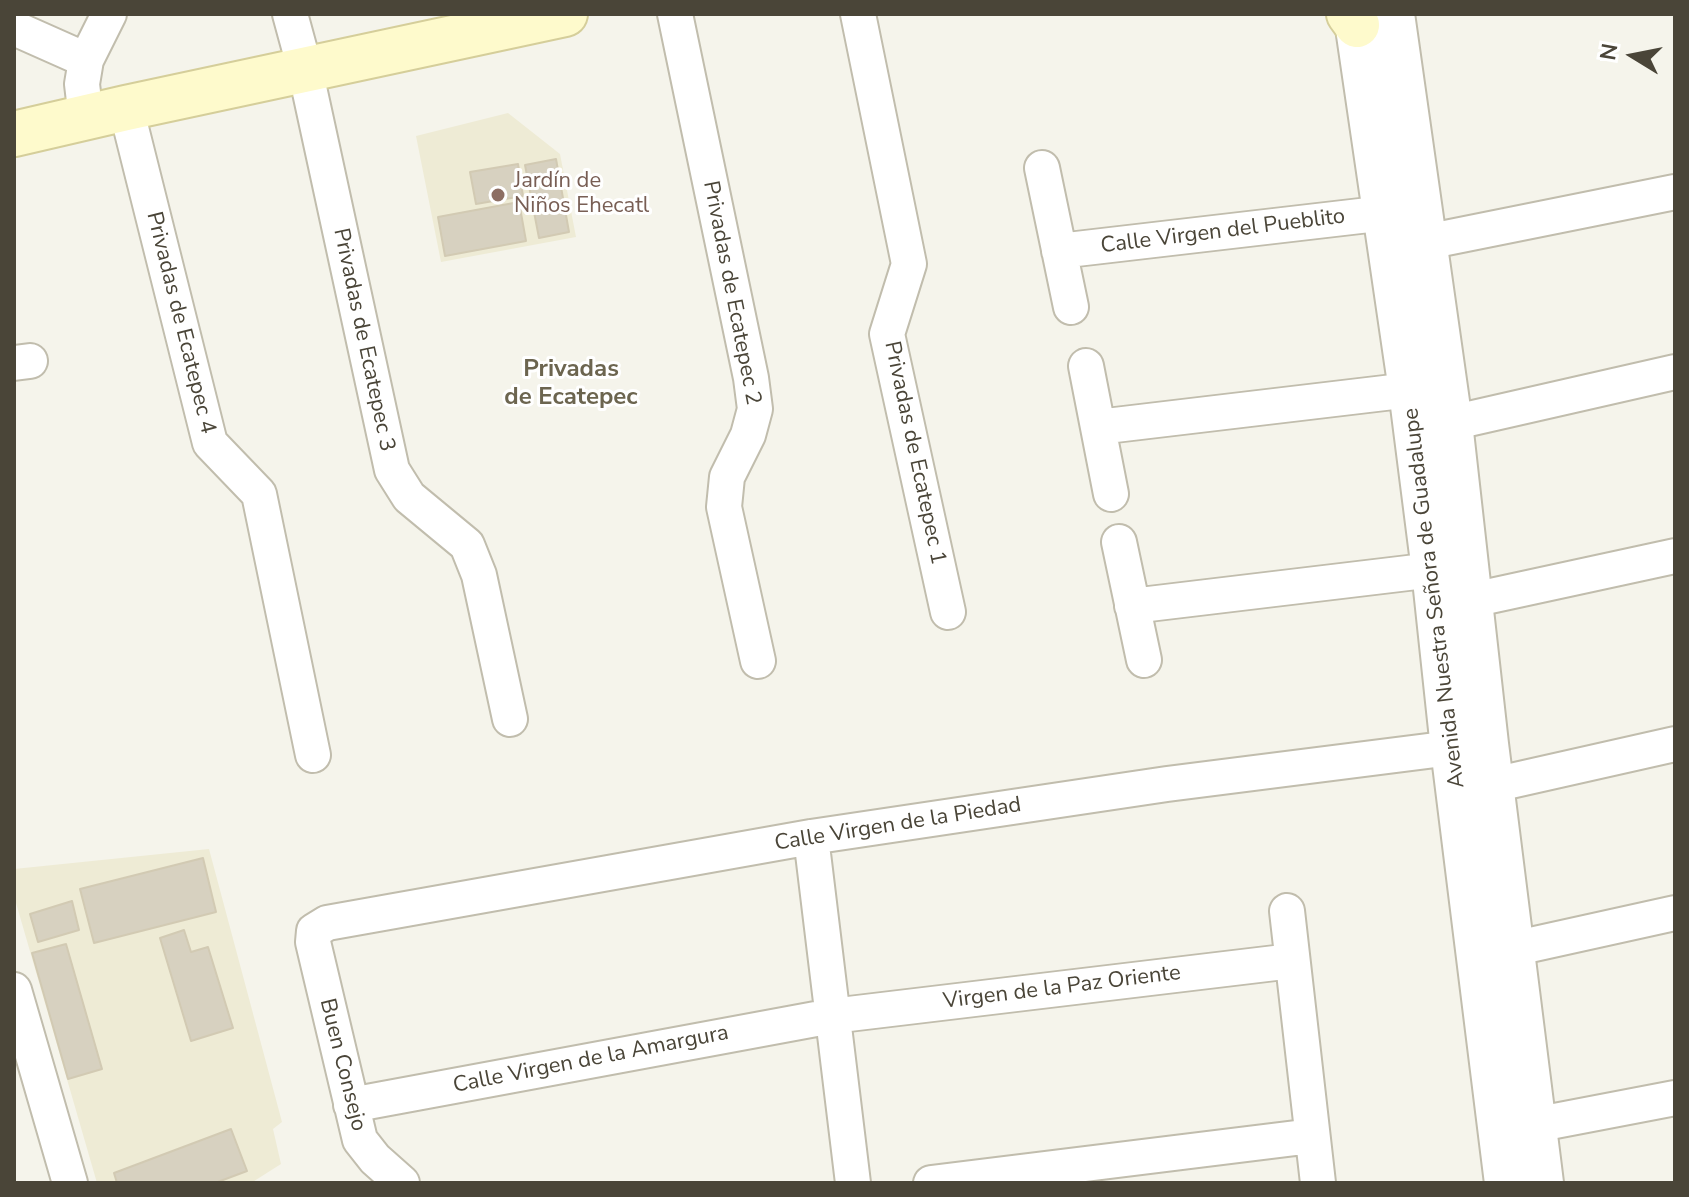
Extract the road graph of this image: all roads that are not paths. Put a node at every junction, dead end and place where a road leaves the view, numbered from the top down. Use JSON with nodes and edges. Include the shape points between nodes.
{"nodes":[{"id":1,"x":109,"y":14,"type":"edge"},
{"id":2,"x":290,"y":14,"type":"edge"},
{"id":3,"x":565,"y":14,"type":"edge"},
{"id":4,"x":675,"y":14,"type":"edge"},
{"id":5,"x":858,"y":14,"type":"edge"},
{"id":6,"x":1364,"y":17,"type":"edge"},
{"id":7,"x":14,"y":28,"type":"edge"},
{"id":8,"x":86,"y":60,"type":"junction"},
{"id":9,"x":305,"y":69,"type":"junction"},
{"id":10,"x":106,"y":113,"type":"junction"},
{"id":11,"x":14,"y":134,"type":"edge"},
{"id":12,"x":1042,"y":168,"type":"dead end"},
{"id":13,"x":1675,"y":192,"type":"edge"},
{"id":14,"x":1386,"y":213,"type":"junction"},
{"id":15,"x":1426,"y":242,"type":"junction"},
{"id":16,"x":1059,"y":251,"type":"junction"},
{"id":17,"x":1071,"y":307,"type":"dead end"},
{"id":18,"x":1086,"y":366,"type":"dead end"},
{"id":19,"x":1675,"y":372,"type":"edge"},
{"id":20,"x":1410,"y":390,"type":"junction"},
{"id":21,"x":1451,"y":423,"type":"junction"},
{"id":22,"x":1098,"y":427,"type":"junction"},
{"id":23,"x":1111,"y":494,"type":"dead end"},
{"id":24,"x":1119,"y":542,"type":"dead end"},
{"id":25,"x":1675,"y":556,"type":"edge"},
{"id":26,"x":1433,"y":570,"type":"junction"},
{"id":27,"x":1472,"y":600,"type":"junction"},
{"id":28,"x":1132,"y":606,"type":"junction"},
{"id":29,"x":948,"y":612,"type":"dead end"},
{"id":30,"x":1144,"y":660,"type":"dead end"},
{"id":31,"x":758,"y":661,"type":"dead end"},
{"id":32,"x":510,"y":719,"type":"dead end"},
{"id":33,"x":1675,"y":744,"type":"edge"},
{"id":34,"x":1470,"y":746,"type":"junction"},
{"id":35,"x":313,"y":755,"type":"dead end"},
{"id":36,"x":1493,"y":785,"type":"junction"},
{"id":37,"x":811,"y":837,"type":"junction"},
{"id":38,"x":1287,"y":911,"type":"dead end"},
{"id":39,"x":1675,"y":913,"type":"edge"},
{"id":40,"x":314,"y":931,"type":"joint"},
{"id":41,"x":1512,"y":949,"type":"junction"},
{"id":42,"x":1292,"y":961,"type":"junction"},
{"id":43,"x":15,"y":994,"type":"edge"},
{"id":44,"x":832,"y":1016,"type":"junction"},
{"id":45,"x":1675,"y":1098,"type":"edge"},
{"id":46,"x":351,"y":1105,"type":"junction"},
{"id":47,"x":1534,"y":1125,"type":"junction"},
{"id":48,"x":1312,"y":1136,"type":"junction"},
{"id":49,"x":70,"y":1183,"type":"edge"},
{"id":50,"x":402,"y":1183,"type":"edge"},
{"id":51,"x":853,"y":1183,"type":"edge"},
{"id":52,"x":931,"y":1183,"type":"edge"},
{"id":53,"x":1318,"y":1183,"type":"edge"},
{"id":54,"x":1506,"y":1183,"type":"edge"},
{"id":55,"x":1542,"y":1183,"type":"edge"}],
"edges":[{"from":1,"to":8,"type":"street"},
{"from":2,"to":9,"type":"street","name":"Privadas de Ecatepec 3"},
{"from":3,"to":9,"type":"main road"},
{"from":4,"to":31,"type":"street","name":"Privadas de Ecatepec 2","via":[[755,409],[727,477],[724,507]]},
{"from":5,"to":29,"type":"street","name":"Privadas de Ecatepec 1","via":[[909,264],[887,334]]},
{"from":6,"to":14,"type":"street","name":"Avenida Nuestra Señora de Guadalupe"},
{"from":6,"to":15,"type":"street","name":"Avenida Nuestra Señora de Guadalupe"},
{"from":7,"to":8,"type":"street"},
{"from":8,"to":10,"type":"street","name":"Privadas de Ecatepec 4","via":[[82,84]]},
{"from":9,"to":10,"type":"main road"},
{"from":9,"to":32,"type":"street","name":"Privadas de Ecatepec 3","via":[[392,470],[409,497],[467,545],[479,575]]},
{"from":10,"to":11,"type":"main road"},
{"from":10,"to":35,"type":"street","name":"Privadas de Ecatepec 4","via":[[210,443],[259,494]]},
{"from":12,"to":16,"type":"street"},
{"from":13,"to":15,"type":"street"},
{"from":14,"to":16,"type":"street","name":"Calle Virgen del Pueblito"},
{"from":14,"to":20,"type":"street","name":"Avenida Nuestra Señora de Guadalupe"},
{"from":15,"to":21,"type":"street","name":"Avenida Nuestra Señora de Guadalupe"},
{"from":16,"to":17,"type":"street"},
{"from":18,"to":22,"type":"street"},
{"from":19,"to":21,"type":"street"},
{"from":20,"to":22,"type":"street"},
{"from":20,"to":26,"type":"street","name":"Avenida Nuestra Señora de Guadalupe"},
{"from":21,"to":27,"type":"street","name":"Avenida Nuestra Señora de Guadalupe"},
{"from":22,"to":23,"type":"street"},
{"from":24,"to":28,"type":"street"},
{"from":25,"to":27,"type":"street"},
{"from":26,"to":28,"type":"street"},
{"from":26,"to":34,"type":"street","name":"Avenida Nuestra Señora de Guadalupe"},
{"from":27,"to":34,"type":"street","name":"Avenida Nuestra Señora de Guadalupe"},
{"from":28,"to":30,"type":"street"},
{"from":33,"to":36,"type":"street"},
{"from":34,"to":36,"type":"street","name":"Avenida Nuestra Señora de Guadalupe"},
{"from":34,"to":37,"type":"street","name":"Calle Virgen de la Piedad"},
{"from":34,"to":54,"type":"street","name":"Avenida Nuestra Señora de Guadalupe"},
{"from":36,"to":41,"type":"street","name":"Avenida Nuestra Señora de Guadalupe"},
{"from":37,"to":40,"type":"street","name":"Calle Virgen de la Piedad","via":[[327,923]]},
{"from":37,"to":44,"type":"street"},
{"from":38,"to":42,"type":"street"},
{"from":39,"to":41,"type":"street"},
{"from":40,"to":46,"type":"street","name":"Buen Consejo"},
{"from":41,"to":47,"type":"street","name":"Avenida Nuestra Señora de Guadalupe"},
{"from":42,"to":44,"type":"street","name":"Virgen de la Paz Oriente"},
{"from":42,"to":48,"type":"street"},
{"from":43,"to":49,"type":"street"},
{"from":44,"to":46,"type":"street","name":"Calle Virgen de la Amargura"},
{"from":44,"to":51,"type":"street"},
{"from":45,"to":47,"type":"street"},
{"from":46,"to":50,"type":"street","name":"Buen Consejo","via":[[360,1140]]},
{"from":47,"to":55,"type":"street","name":"Avenida Nuestra Señora de Guadalupe"},
{"from":48,"to":52,"type":"street"},
{"from":48,"to":53,"type":"street"}]}
